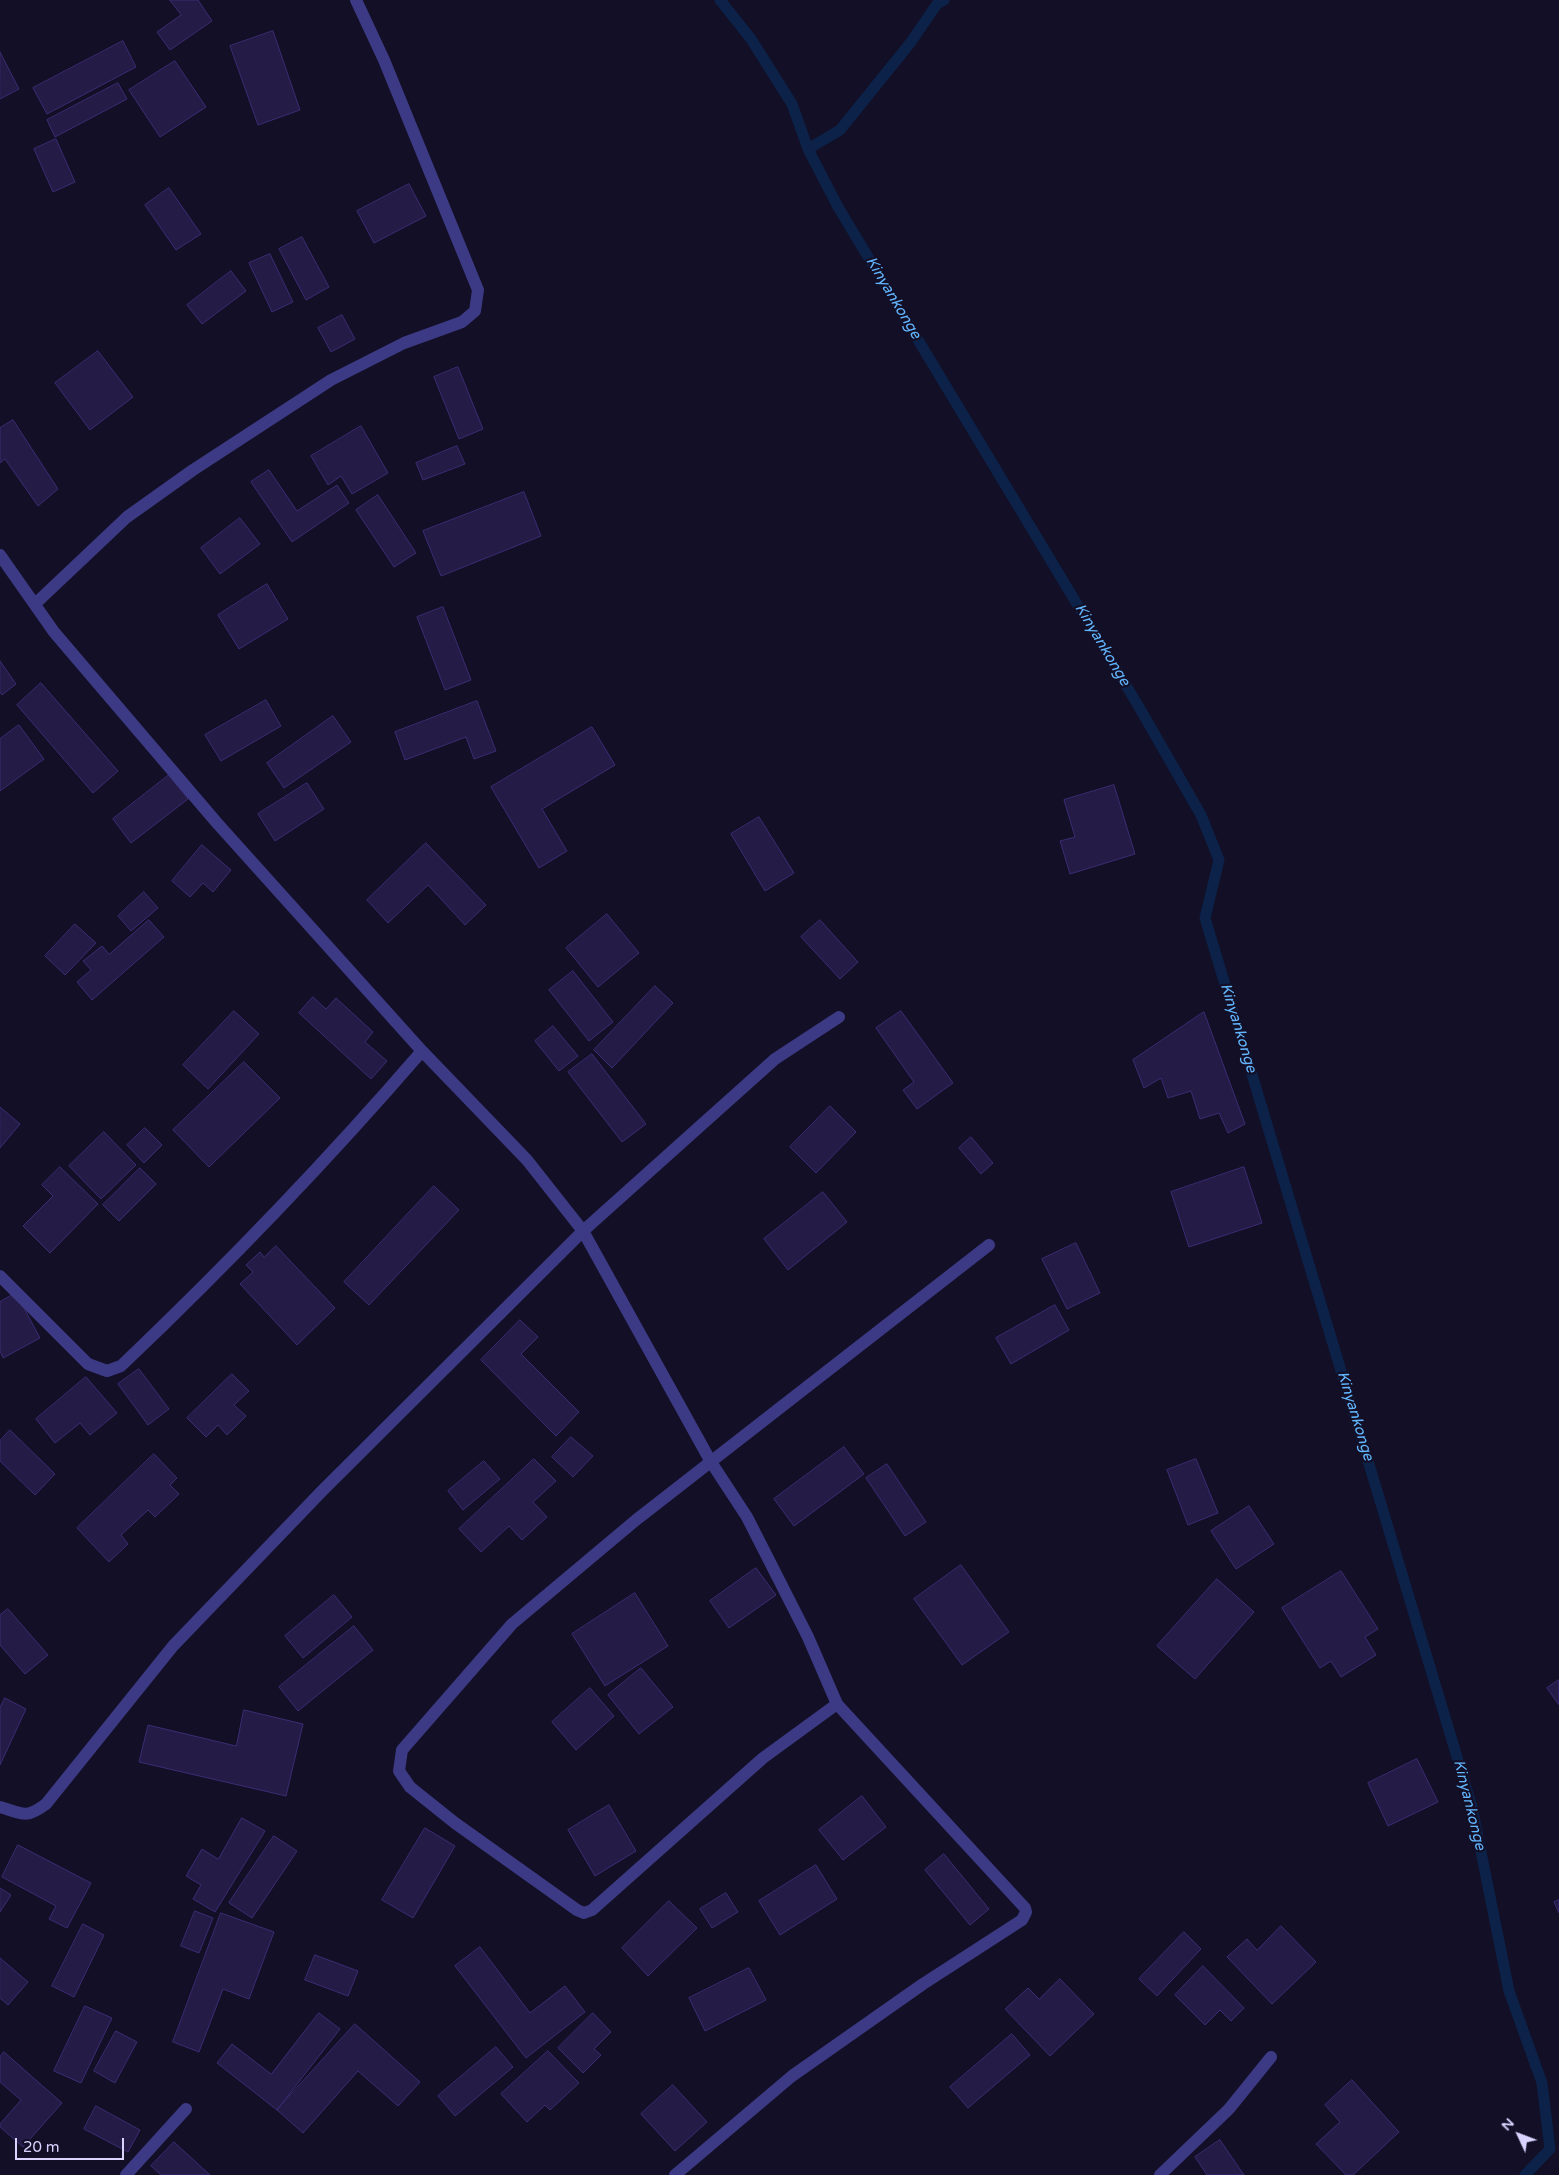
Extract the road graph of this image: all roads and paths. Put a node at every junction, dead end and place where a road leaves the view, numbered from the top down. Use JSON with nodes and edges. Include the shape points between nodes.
{"nodes":[{"id":1,"x":356,"y":0,"type":"edge"},
{"id":2,"x":0,"y":555,"type":"edge"},
{"id":3,"x":35,"y":604,"type":"junction"},
{"id":4,"x":839,"y":1017,"type":"dead end"},
{"id":5,"x":422,"y":1051,"type":"junction"},
{"id":6,"x":584,"y":1231,"type":"junction"},
{"id":7,"x":989,"y":1245,"type":"dead end"},
{"id":8,"x":0,"y":1276,"type":"edge"},
{"id":9,"x":711,"y":1462,"type":"junction"},
{"id":10,"x":836,"y":1704,"type":"junction"},
{"id":11,"x":0,"y":1807,"type":"edge"},
{"id":12,"x":1271,"y":2057,"type":"dead end"},
{"id":13,"x":186,"y":2109,"type":"dead end"},
{"id":14,"x":126,"y":2175,"type":"edge"},
{"id":15,"x":675,"y":2175,"type":"edge"},
{"id":16,"x":1160,"y":2175,"type":"edge"}],
"edges":[{"from":1,"to":3,"type":"street","via":[[384,60],[478,290],[475,311],[462,322],[404,343],[332,380],[193,470],[127,517]]},
{"from":2,"to":3,"type":"street"},
{"from":3,"to":5,"type":"street","via":[[54,632],[211,816]]},
{"from":4,"to":6,"type":"street","via":[[775,1059]]},
{"from":5,"to":6,"type":"street","via":[[527,1160]]},
{"from":5,"to":8,"type":"street","via":[[367,1115],[200,1290],[121,1366],[107,1370],[88,1364]]},
{"from":6,"to":9,"type":"street"},
{"from":6,"to":11,"type":"street","via":[[322,1491],[173,1646],[46,1804],[33,1814]]},
{"from":7,"to":9,"type":"street"},
{"from":9,"to":10,"type":"street","via":[[750,1525],[808,1637]]},
{"from":9,"to":10,"type":"street","via":[[512,1624],[402,1750],[399,1771],[410,1787],[455,1823],[584,1913],[592,1910],[763,1758]]},
{"from":10,"to":15,"type":"street","via":[[1023,1904],[1026,1912],[1022,1920],[923,1984],[792,2076]]},
{"from":12,"to":16,"type":"street","via":[[1229,2110]]},
{"from":13,"to":14,"type":"street"}]}
